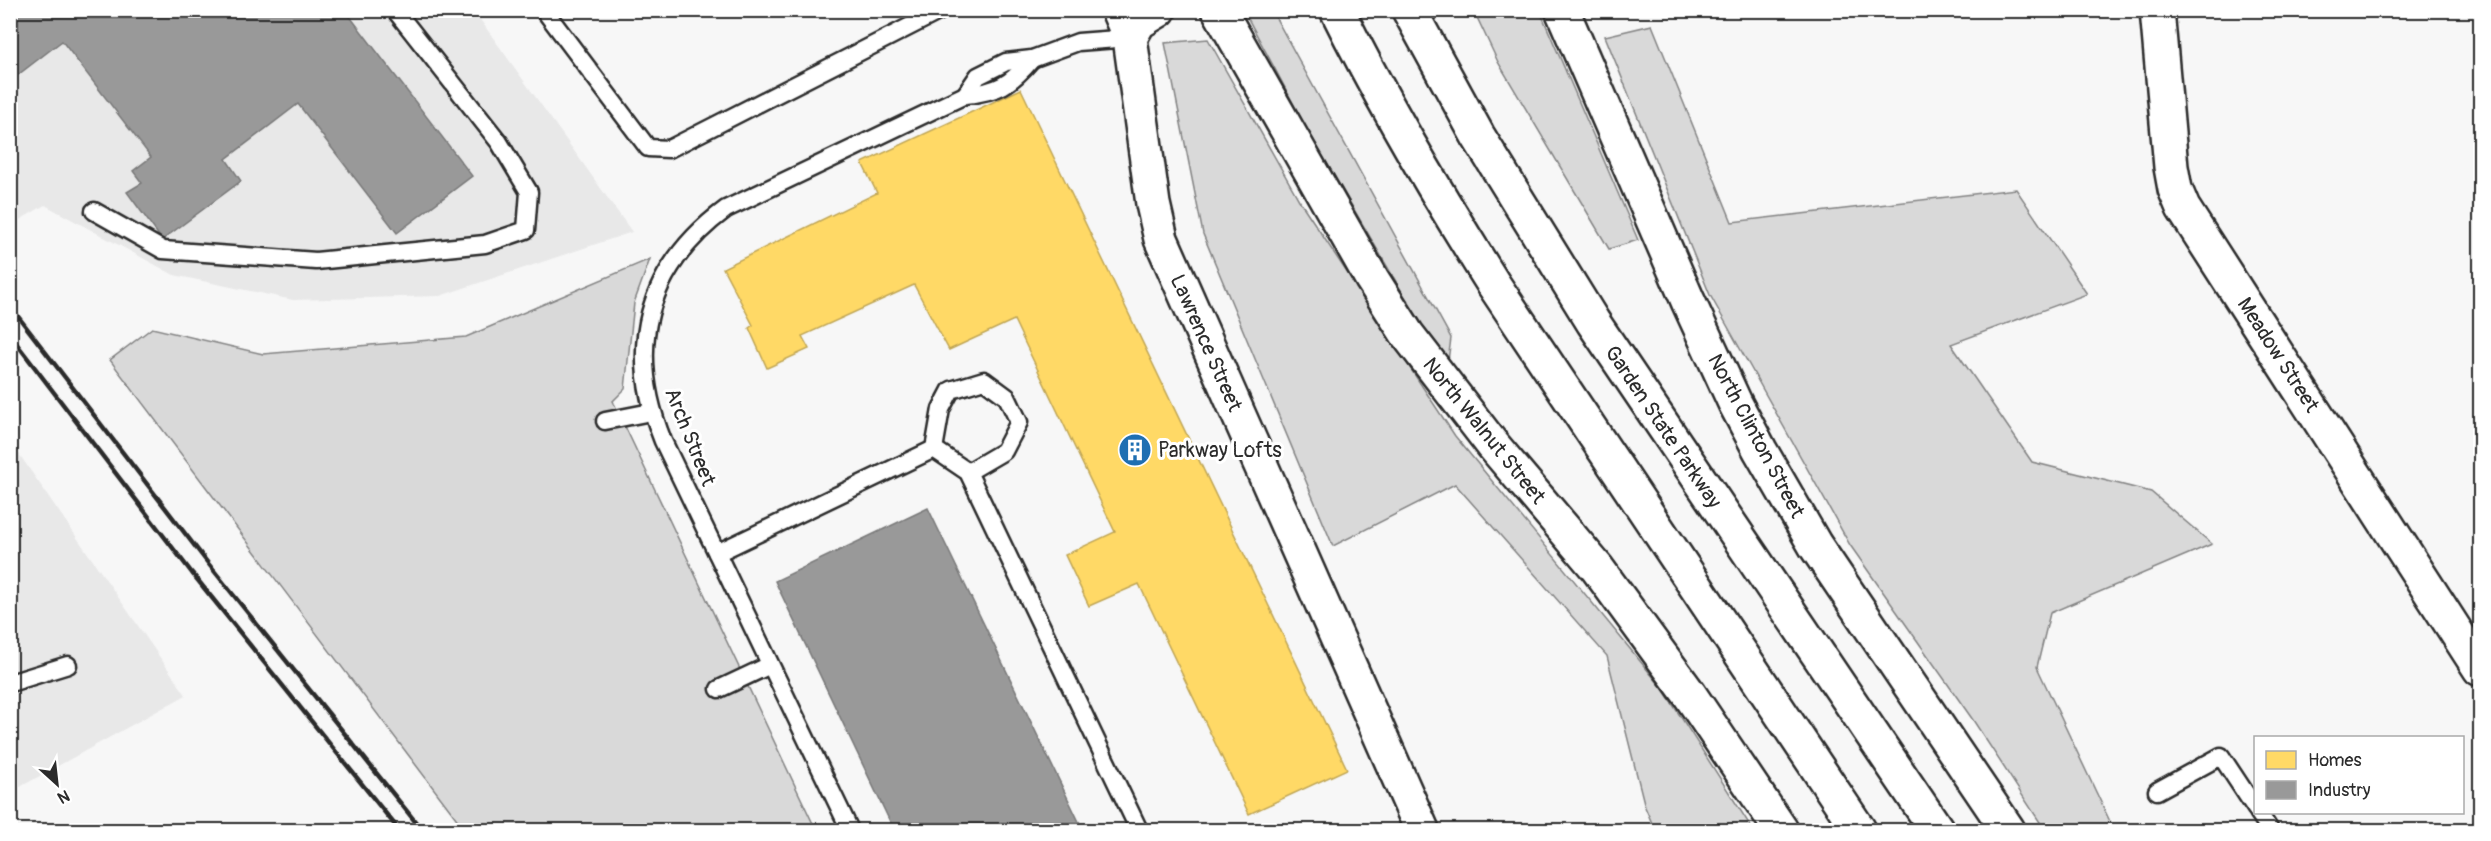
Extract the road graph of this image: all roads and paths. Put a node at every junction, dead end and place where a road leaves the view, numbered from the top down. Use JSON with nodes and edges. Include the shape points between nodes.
{"nodes":[{"id":1,"x":395,"y":10,"type":"edge"},
{"id":2,"x":544,"y":10,"type":"edge"},
{"id":3,"x":942,"y":10,"type":"edge"},
{"id":4,"x":1159,"y":10,"type":"edge"},
{"id":5,"x":1201,"y":10,"type":"edge"},
{"id":6,"x":1336,"y":10,"type":"edge"},
{"id":7,"x":1409,"y":10,"type":"edge"},
{"id":8,"x":1562,"y":10,"type":"edge"},
{"id":9,"x":2157,"y":10,"type":"edge"},
{"id":10,"x":1224,"y":22,"type":"edge"},
{"id":11,"x":1124,"y":24,"type":"edge"},
{"id":12,"x":94,"y":211,"type":"dead end"},
{"id":13,"x":651,"y":412,"type":"junction"},
{"id":14,"x":605,"y":421,"type":"dead end"},
{"id":15,"x":934,"y":449,"type":"junction"},
{"id":16,"x":968,"y":472,"type":"junction"},
{"id":17,"x":717,"y":553,"type":"junction"},
{"id":18,"x":68,"y":665,"type":"dead end"},
{"id":19,"x":770,"y":665,"type":"junction"},
{"id":20,"x":2481,"y":669,"type":"edge"},
{"id":21,"x":10,"y":683,"type":"edge"},
{"id":22,"x":719,"y":689,"type":"dead end"},
{"id":23,"x":2157,"y":791,"type":"dead end"},
{"id":24,"x":2254,"y":806,"type":"edge"},
{"id":25,"x":2259,"y":814,"type":"edge"},
{"id":26,"x":850,"y":831,"type":"edge"},
{"id":27,"x":1139,"y":831,"type":"edge"},
{"id":28,"x":1422,"y":831,"type":"edge"},
{"id":29,"x":1781,"y":831,"type":"edge"},
{"id":30,"x":1859,"y":831,"type":"edge"},
{"id":31,"x":1937,"y":831,"type":"edge"},
{"id":32,"x":2008,"y":831,"type":"edge"},
{"id":33,"x":2270,"y":831,"type":"edge"}],
"edges":[{"from":1,"to":12,"type":"lane","via":[[499,142],[529,192],[526,230],[485,244],[316,261],[163,250]]},
{"from":2,"to":3,"type":"lane","via":[[648,148],[669,149]]},
{"from":4,"to":11,"type":"main road","via":[[1139,22]]},
{"from":5,"to":10,"type":"main road"},
{"from":6,"to":30,"type":"main road","via":[[1384,102],[1471,248],[1575,410]]},
{"from":7,"to":31,"type":"main road","name":"Garden State Parkway","via":[[1478,136],[1568,283]]},
{"from":8,"to":32,"type":"main road","name":"North Clinton Street","via":[[1735,403],[1815,545]]},
{"from":9,"to":20,"type":"main road","name":"Meadow Street","via":[[2171,167],[2183,208]]},
{"from":10,"to":29,"type":"main road","name":"North Walnut Street","via":[[1407,334],[1469,417],[1597,568],[1690,695]]},
{"from":11,"to":13,"type":"lane","name":"Arch Street","via":[[1032,59],[1015,80],[987,93],[965,95],[744,199],[717,216],[679,253],[659,287],[648,323],[645,369]]},
{"from":11,"to":28,"type":"main road","name":"Lawrence Street","via":[[1161,239]]},
{"from":13,"to":14,"type":"lane"},
{"from":13,"to":17,"type":"lane","name":"Arch Street"},
{"from":15,"to":16,"type":"lane"},
{"from":15,"to":16,"type":"lane","via":[[941,409],[951,390],[984,380],[1007,397],[1019,422],[1004,451]]},
{"from":15,"to":17,"type":"lane"},
{"from":16,"to":27,"type":"lane"},
{"from":17,"to":19,"type":"lane","name":"Arch Street"},
{"from":18,"to":21,"type":"lane"},
{"from":19,"to":22,"type":"lane"},
{"from":19,"to":26,"type":"lane","name":"Arch Street"},
{"from":23,"to":24,"type":"lane","via":[[2221,756]]},
{"from":25,"to":33,"type":"lane"}]}
